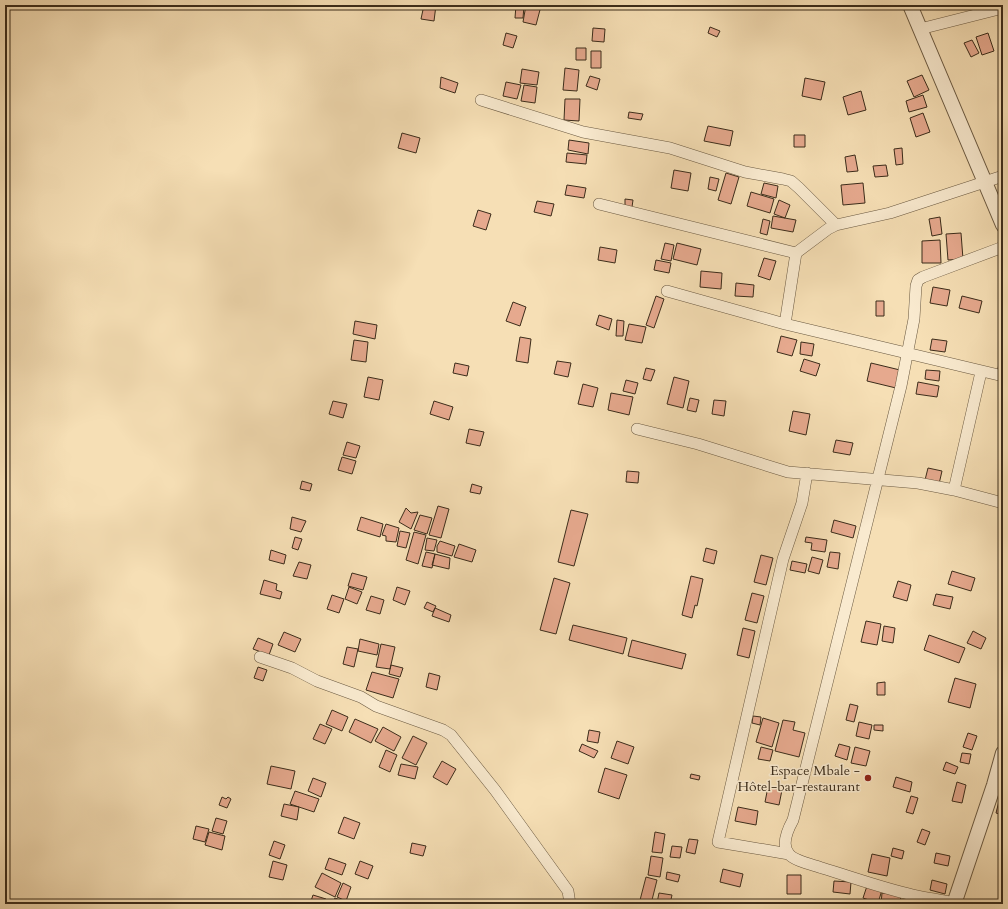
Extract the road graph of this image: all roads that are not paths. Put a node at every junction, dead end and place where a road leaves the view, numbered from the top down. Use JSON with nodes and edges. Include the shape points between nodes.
{"nodes":[{"id":1,"x":910,"y":5,"type":"edge"},
{"id":2,"x":1003,"y":8,"type":"edge"},
{"id":3,"x":920,"y":29,"type":"junction"},
{"id":4,"x":481,"y":100,"type":"dead end"},
{"id":5,"x":1003,"y":176,"type":"edge"},
{"id":6,"x":986,"y":182,"type":"junction"},
{"id":7,"x":600,"y":204,"type":"dead end"},
{"id":8,"x":836,"y":225,"type":"junction"},
{"id":9,"x":1003,"y":225,"type":"edge"},
{"id":10,"x":1003,"y":247,"type":"edge"},
{"id":11,"x":796,"y":253,"type":"junction"},
{"id":12,"x":666,"y":291,"type":"dead end"},
{"id":13,"x":785,"y":324,"type":"junction"},
{"id":14,"x":908,"y":353,"type":"junction"},
{"id":15,"x":981,"y":372,"type":"junction"},
{"id":16,"x":1003,"y":376,"type":"edge"},
{"id":17,"x":637,"y":429,"type":"dead end"},
{"id":18,"x":807,"y":473,"type":"junction"},
{"id":19,"x":877,"y":479,"type":"junction"},
{"id":20,"x":954,"y":490,"type":"junction"},
{"id":21,"x":1003,"y":503,"type":"edge"},
{"id":22,"x":260,"y":657,"type":"dead end"},
{"id":23,"x":1003,"y":753,"type":"edge"},
{"id":24,"x":999,"y":786,"type":"edge"},
{"id":25,"x":789,"y":854,"type":"junction"},
{"id":26,"x":954,"y":903,"type":"edge"},
{"id":27,"x":570,"y":904,"type":"edge"}],
"edges":[{"from":1,"to":3,"type":"street"},
{"from":2,"to":3,"type":"street"},
{"from":3,"to":6,"type":"street"},
{"from":4,"to":8,"type":"street","via":[[583,132],[670,148],[745,172],[787,180],[799,188]]},
{"from":5,"to":6,"type":"street"},
{"from":6,"to":8,"type":"street","via":[[890,213]]},
{"from":6,"to":9,"type":"street"},
{"from":7,"to":11,"type":"street"},
{"from":8,"to":11,"type":"street"},
{"from":10,"to":14,"type":"street","via":[[918,280]]},
{"from":11,"to":13,"type":"street"},
{"from":12,"to":13,"type":"street"},
{"from":13,"to":14,"type":"street"},
{"from":14,"to":15,"type":"street"},
{"from":14,"to":19,"type":"street"},
{"from":15,"to":16,"type":"street"},
{"from":15,"to":20,"type":"street"},
{"from":17,"to":18,"type":"street","via":[[698,444],[788,472]]},
{"from":18,"to":19,"type":"street"},
{"from":18,"to":25,"type":"street","via":[[802,503],[783,559],[718,842]]},
{"from":19,"to":20,"type":"street"},
{"from":19,"to":25,"type":"street","via":[[795,812],[786,837],[785,847]]},
{"from":20,"to":21,"type":"street"},
{"from":22,"to":27,"type":"street","via":[[451,735],[495,790],[568,891]]},
{"from":23,"to":24,"type":"street"},
{"from":24,"to":26,"type":"street"},
{"from":25,"to":26,"type":"street","via":[[796,859],[876,885]]}]}
